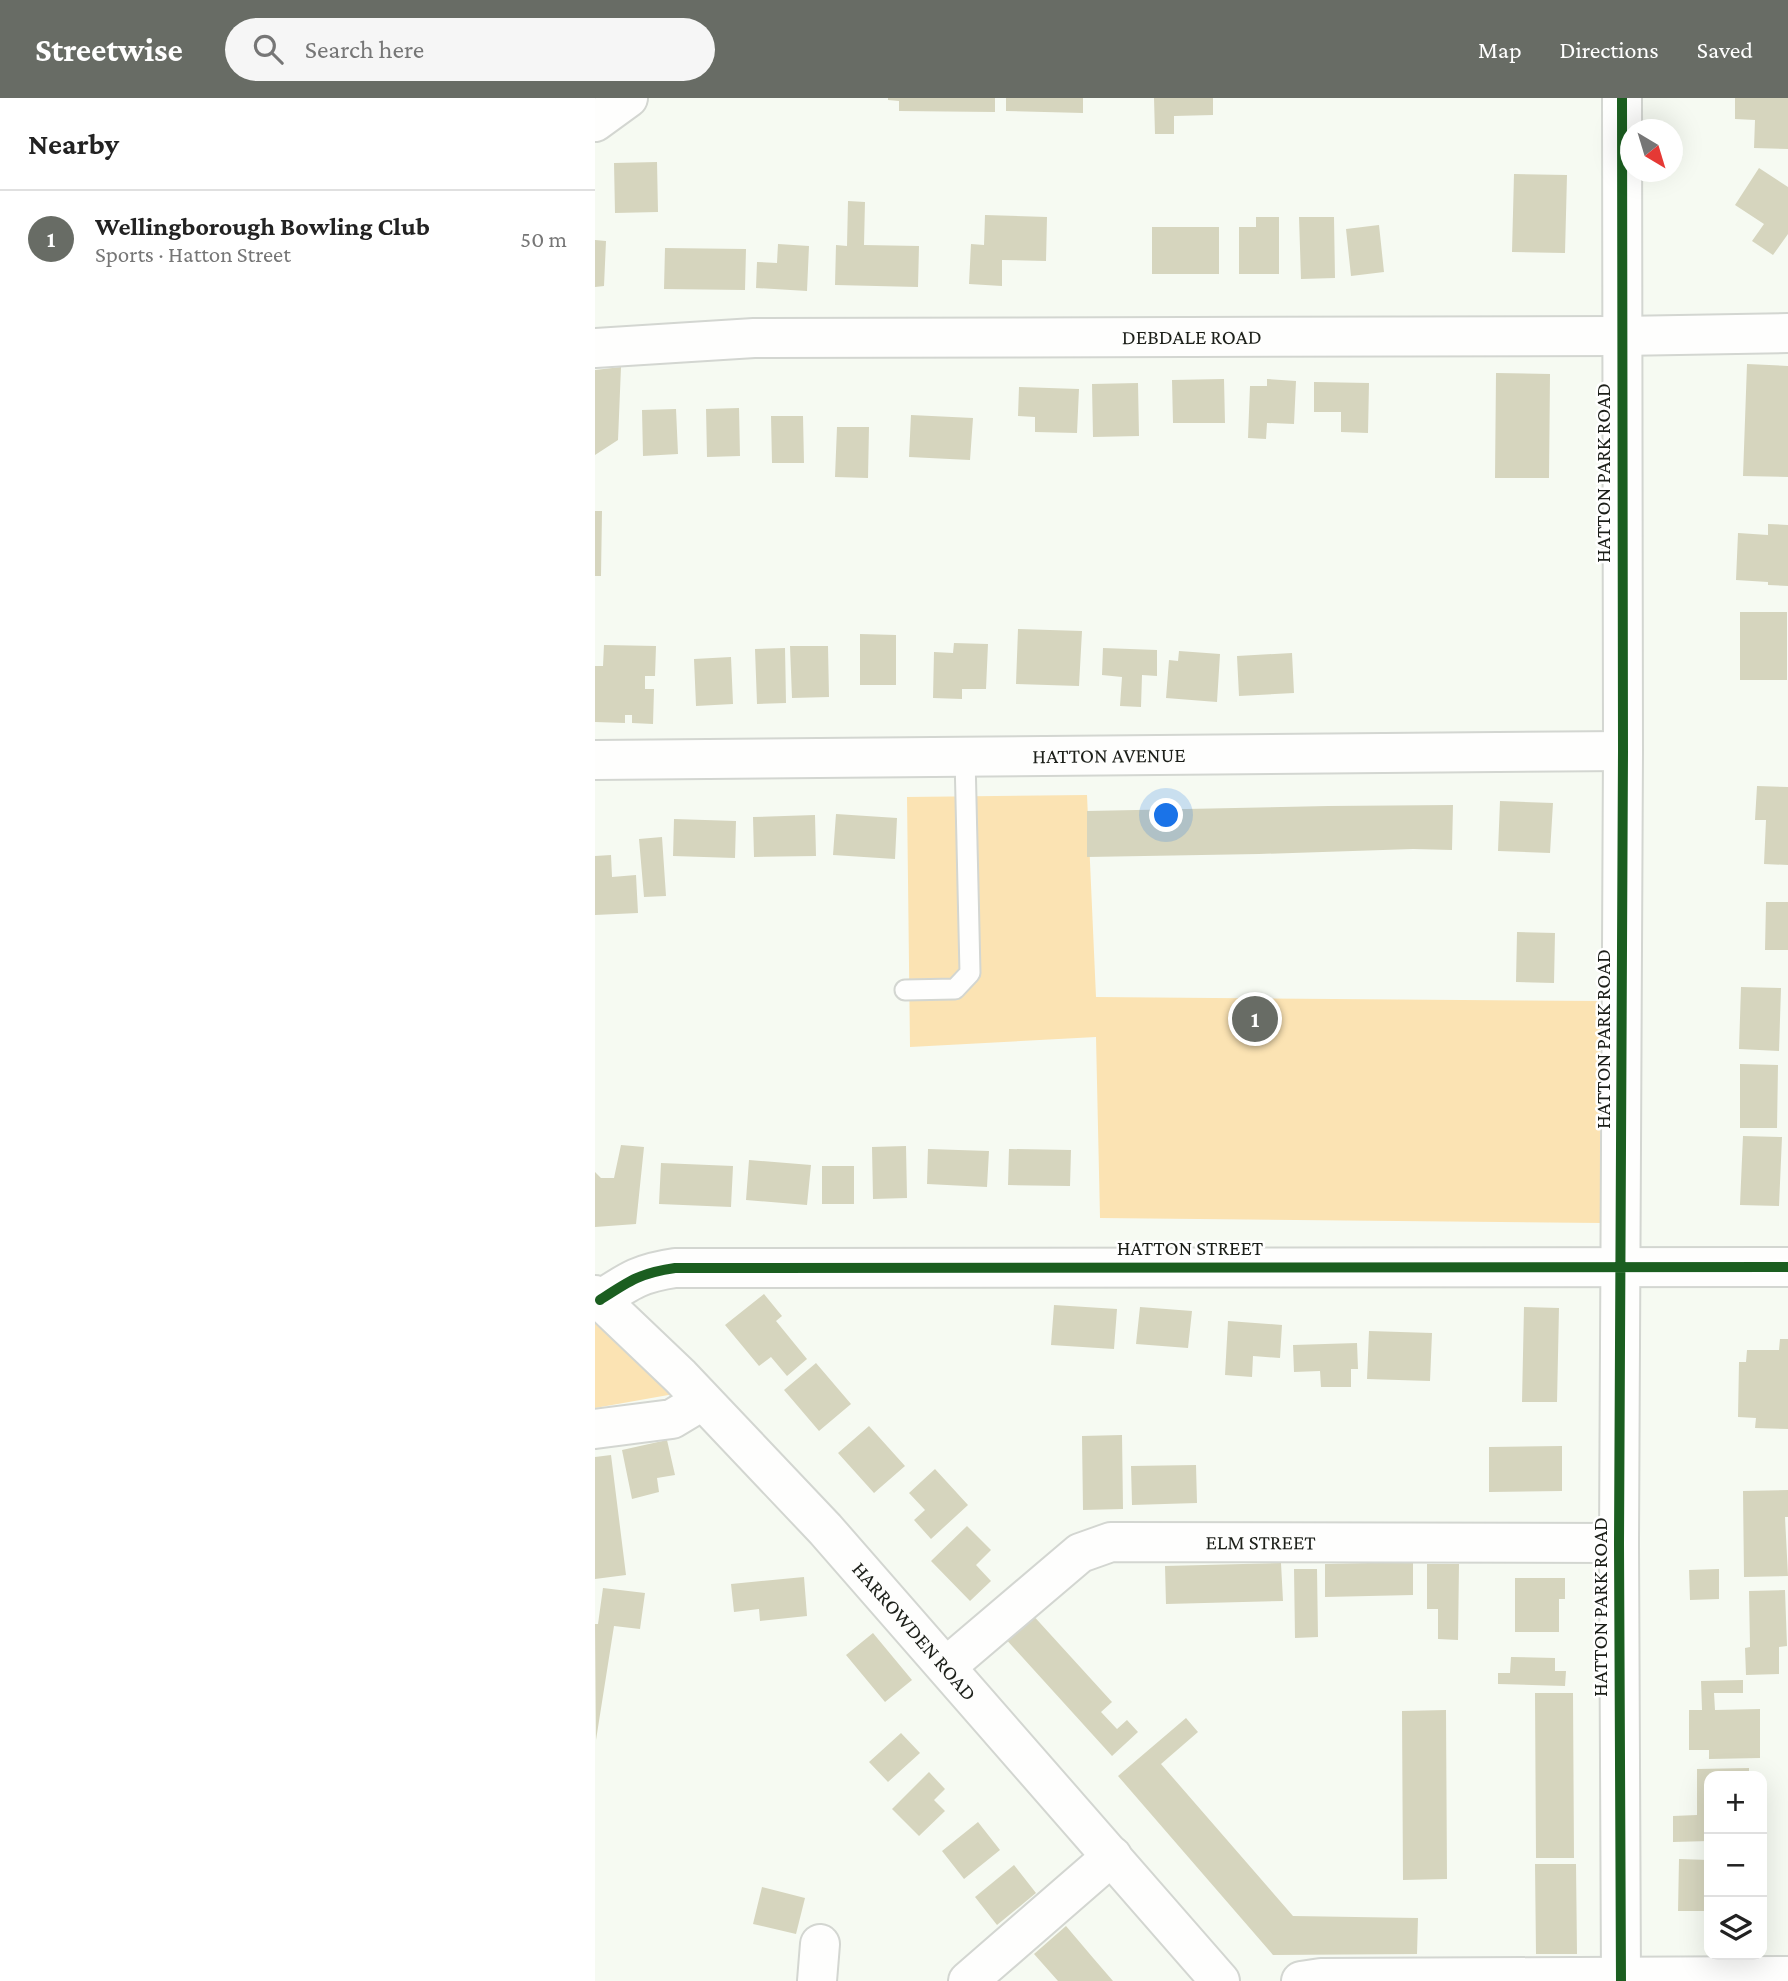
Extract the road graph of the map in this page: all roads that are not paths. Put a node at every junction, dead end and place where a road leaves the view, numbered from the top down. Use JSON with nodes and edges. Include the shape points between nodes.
{"nodes":[{"id":1,"x":628,"y":98,"type":"edge"},
{"id":2,"x":1622,"y":98,"type":"edge"},
{"id":3,"x":595,"y":122,"type":"edge"},
{"id":4,"x":1788,"y":333,"type":"edge"},
{"id":5,"x":1621,"y":336,"type":"junction"},
{"id":6,"x":595,"y":348,"type":"edge"},
{"id":7,"x":1623,"y":751,"type":"junction"},
{"id":8,"x":965,"y":757,"type":"junction"},
{"id":9,"x":595,"y":760,"type":"edge"},
{"id":10,"x":905,"y":990,"type":"dead end"},
{"id":11,"x":1621,"y":1266,"type":"junction"},
{"id":12,"x":1788,"y":1267,"type":"edge"},
{"id":13,"x":597,"y":1298,"type":"edge"},
{"id":14,"x":702,"y":1401,"type":"junction"},
{"id":15,"x":595,"y":1429,"type":"edge"},
{"id":16,"x":1619,"y":1543,"type":"junction"},
{"id":17,"x":947,"y":1666,"type":"junction"},
{"id":18,"x":1112,"y":1856,"type":"junction"},
{"id":19,"x":820,"y":1944,"type":"dead end"},
{"id":20,"x":1788,"y":1976,"type":"edge"},
{"id":21,"x":1621,"y":1978,"type":"edge"},
{"id":22,"x":817,"y":1981,"type":"edge"},
{"id":23,"x":968,"y":1981,"type":"edge"},
{"id":24,"x":1220,"y":1981,"type":"edge"},
{"id":25,"x":1301,"y":1981,"type":"edge"}],
"edges":[{"from":1,"to":3,"type":"street"},
{"from":2,"to":5,"type":"street","name":"HATTON PARK ROAD"},
{"from":4,"to":5,"type":"street","name":"DEBDALE ROAD"},
{"from":5,"to":6,"type":"street","name":"DEBDALE ROAD","via":[[754,338]]},
{"from":5,"to":7,"type":"street","name":"HATTON PARK ROAD"},
{"from":7,"to":8,"type":"street","name":"HATTON AVENUE"},
{"from":7,"to":11,"type":"street","name":"HATTON PARK ROAD"},
{"from":8,"to":9,"type":"street","name":"HATTON AVENUE"},
{"from":8,"to":10,"type":"lane","via":[[970,973],[954,989]]},
{"from":11,"to":12,"type":"street","name":"HATTON STREET"},
{"from":11,"to":13,"type":"street","name":"HATTON STREET","via":[[675,1268],[649,1272]]},
{"from":11,"to":16,"type":"street","name":"HATTON PARK ROAD"},
{"from":13,"to":14,"type":"street","name":"HARROWDEN ROAD"},
{"from":14,"to":15,"type":"street","via":[[672,1419]]},
{"from":14,"to":17,"type":"street","name":"HARROWDEN ROAD"},
{"from":16,"to":17,"type":"street","name":"ELM STREET","via":[[1111,1542],[1080,1553]]},
{"from":16,"to":21,"type":"street","name":"HATTON PARK ROAD"},
{"from":17,"to":18,"type":"street","name":"HARROWDEN ROAD"},
{"from":18,"to":23,"type":"street"},
{"from":18,"to":24,"type":"street","name":"HARROWDEN ROAD"},
{"from":19,"to":22,"type":"street"},
{"from":20,"to":21,"type":"street"},
{"from":21,"to":25,"type":"street"}]}
